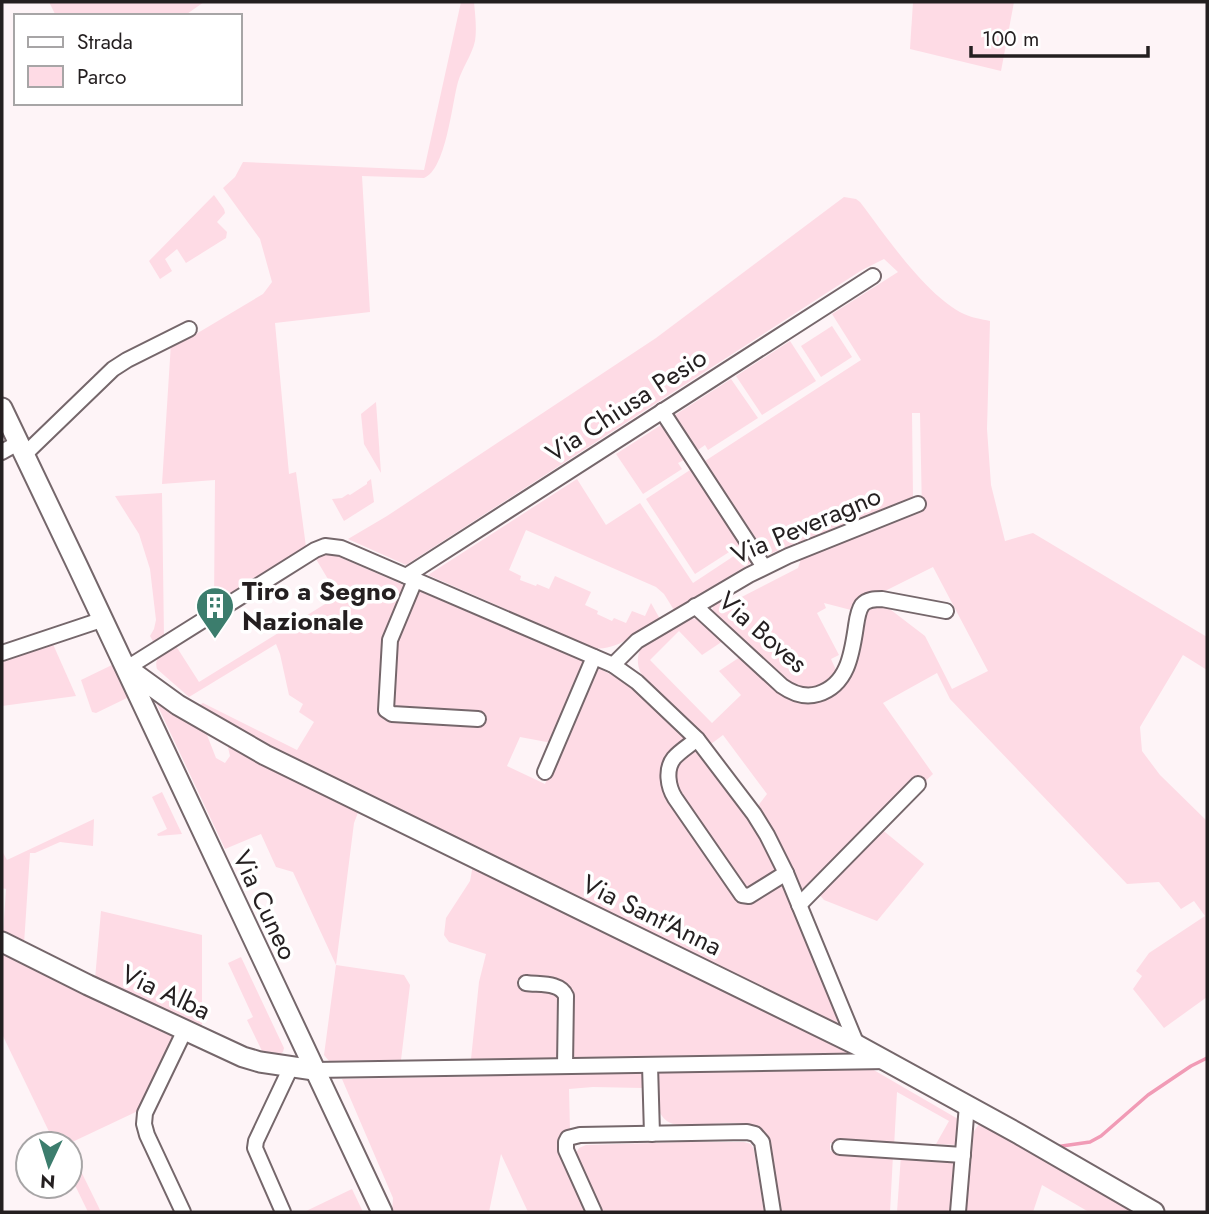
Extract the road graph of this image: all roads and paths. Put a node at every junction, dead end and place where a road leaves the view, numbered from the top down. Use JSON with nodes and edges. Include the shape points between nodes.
{"nodes":[{"id":1,"x":873,"y":276,"type":"dead end"},
{"id":2,"x":189,"y":329,"type":"dead end"},
{"id":3,"x":2,"y":408,"type":"edge"},
{"id":4,"x":663,"y":411,"type":"junction"},
{"id":5,"x":15,"y":450,"type":"edge"},
{"id":6,"x":918,"y":504,"type":"dead end"},
{"id":7,"x":764,"y":567,"type":"junction"},
{"id":8,"x":411,"y":578,"type":"junction"},
{"id":9,"x":695,"y":606,"type":"junction"},
{"id":10,"x":946,"y":611,"type":"dead end"},
{"id":11,"x":104,"y":619,"type":"junction"},
{"id":12,"x":2,"y":653,"type":"edge"},
{"id":13,"x":594,"y":657,"type":"junction"},
{"id":14,"x":613,"y":666,"type":"junction"},
{"id":15,"x":127,"y":668,"type":"junction"},
{"id":16,"x":478,"y":719,"type":"dead end"},
{"id":17,"x":697,"y":739,"type":"junction"},
{"id":18,"x":545,"y":772,"type":"dead end"},
{"id":19,"x":918,"y":783,"type":"dead end"},
{"id":20,"x":786,"y":873,"type":"junction"},
{"id":21,"x":799,"y":905,"type":"junction"},
{"id":22,"x":2,"y":942,"type":"edge"},
{"id":23,"x":526,"y":984,"type":"dead end"},
{"id":24,"x":185,"y":1030,"type":"junction"},
{"id":25,"x":857,"y":1045,"type":"junction"},
{"id":26,"x":888,"y":1061,"type":"junction"},
{"id":27,"x":650,"y":1065,"type":"junction"},
{"id":28,"x":565,"y":1066,"type":"junction"},
{"id":29,"x":291,"y":1067,"type":"junction"},
{"id":30,"x":314,"y":1070,"type":"junction"},
{"id":31,"x":967,"y":1105,"type":"junction"},
{"id":32,"x":652,"y":1134,"type":"junction"},
{"id":33,"x":840,"y":1147,"type":"dead end"},
{"id":34,"x":963,"y":1155,"type":"junction"},
{"id":35,"x":183,"y":1212,"type":"edge"},
{"id":36,"x":283,"y":1212,"type":"edge"},
{"id":37,"x":382,"y":1212,"type":"edge"},
{"id":38,"x":594,"y":1212,"type":"edge"},
{"id":39,"x":773,"y":1212,"type":"edge"},
{"id":40,"x":958,"y":1212,"type":"edge"},
{"id":41,"x":1154,"y":1212,"type":"edge"}],
"edges":[{"from":1,"to":4,"type":"street","name":"Via Chiusa Pesio"},
{"from":2,"to":5,"type":"street","via":[[113,369]]},
{"from":3,"to":5,"type":"street","name":"Via Cuneo"},
{"from":4,"to":7,"type":"street"},
{"from":4,"to":8,"type":"street","name":"Via Chiusa Pesio"},
{"from":5,"to":11,"type":"street","name":"Via Cuneo"},
{"from":6,"to":7,"type":"street","name":"Via Peveragno"},
{"from":7,"to":9,"type":"street","name":"Via Peveragno"},
{"from":8,"to":13,"type":"street"},
{"from":8,"to":15,"type":"street","via":[[341,548],[320,547]]},
{"from":8,"to":16,"type":"street","via":[[390,640],[386,710]]},
{"from":9,"to":10,"type":"street","name":"Via Boves","via":[[782,686],[793,693],[812,695],[832,687],[844,673],[865,602],[882,599]]},
{"from":9,"to":14,"type":"street","name":"Via Peveragno","via":[[637,641]]},
{"from":11,"to":12,"type":"street"},
{"from":11,"to":15,"type":"street","name":"Via Cuneo"},
{"from":13,"to":14,"type":"street"},
{"from":13,"to":18,"type":"street"},
{"from":14,"to":17,"type":"street","via":[[637,682]]},
{"from":15,"to":25,"type":"street","name":"Via Sant'Anna","via":[[209,724],[286,766]]},
{"from":15,"to":30,"type":"street","name":"Via Cuneo"},
{"from":17,"to":20,"type":"street","via":[[754,814]]},
{"from":17,"to":20,"type":"street","via":[[672,762],[669,789],[740,894],[750,896]]},
{"from":19,"to":21,"type":"street"},
{"from":20,"to":21,"type":"street"},
{"from":21,"to":25,"type":"street"},
{"from":22,"to":24,"type":"street","name":"Via Alba"},
{"from":23,"to":28,"type":"street","via":[[554,986],[566,996]]},
{"from":24,"to":29,"type":"street","name":"Via Alba","via":[[251,1059]]},
{"from":24,"to":35,"type":"street","via":[[144,1120]]},
{"from":25,"to":26,"type":"street","name":"Via Sant'Anna"},
{"from":26,"to":27,"type":"street"},
{"from":26,"to":31,"type":"street","name":"Via Sant'Anna"},
{"from":27,"to":28,"type":"street"},
{"from":27,"to":32,"type":"street"},
{"from":28,"to":30,"type":"street"},
{"from":29,"to":30,"type":"street","name":"Via Alba"},
{"from":29,"to":36,"type":"street","via":[[255,1148]]},
{"from":30,"to":37,"type":"street","name":"Via Cuneo"},
{"from":31,"to":34,"type":"street"},
{"from":31,"to":41,"type":"street","name":"Via Sant'Anna"},
{"from":32,"to":38,"type":"street","via":[[568,1138],[566,1150]]},
{"from":32,"to":39,"type":"street","via":[[747,1132],[757,1136]]},
{"from":33,"to":34,"type":"street"},
{"from":34,"to":40,"type":"street"}]}
